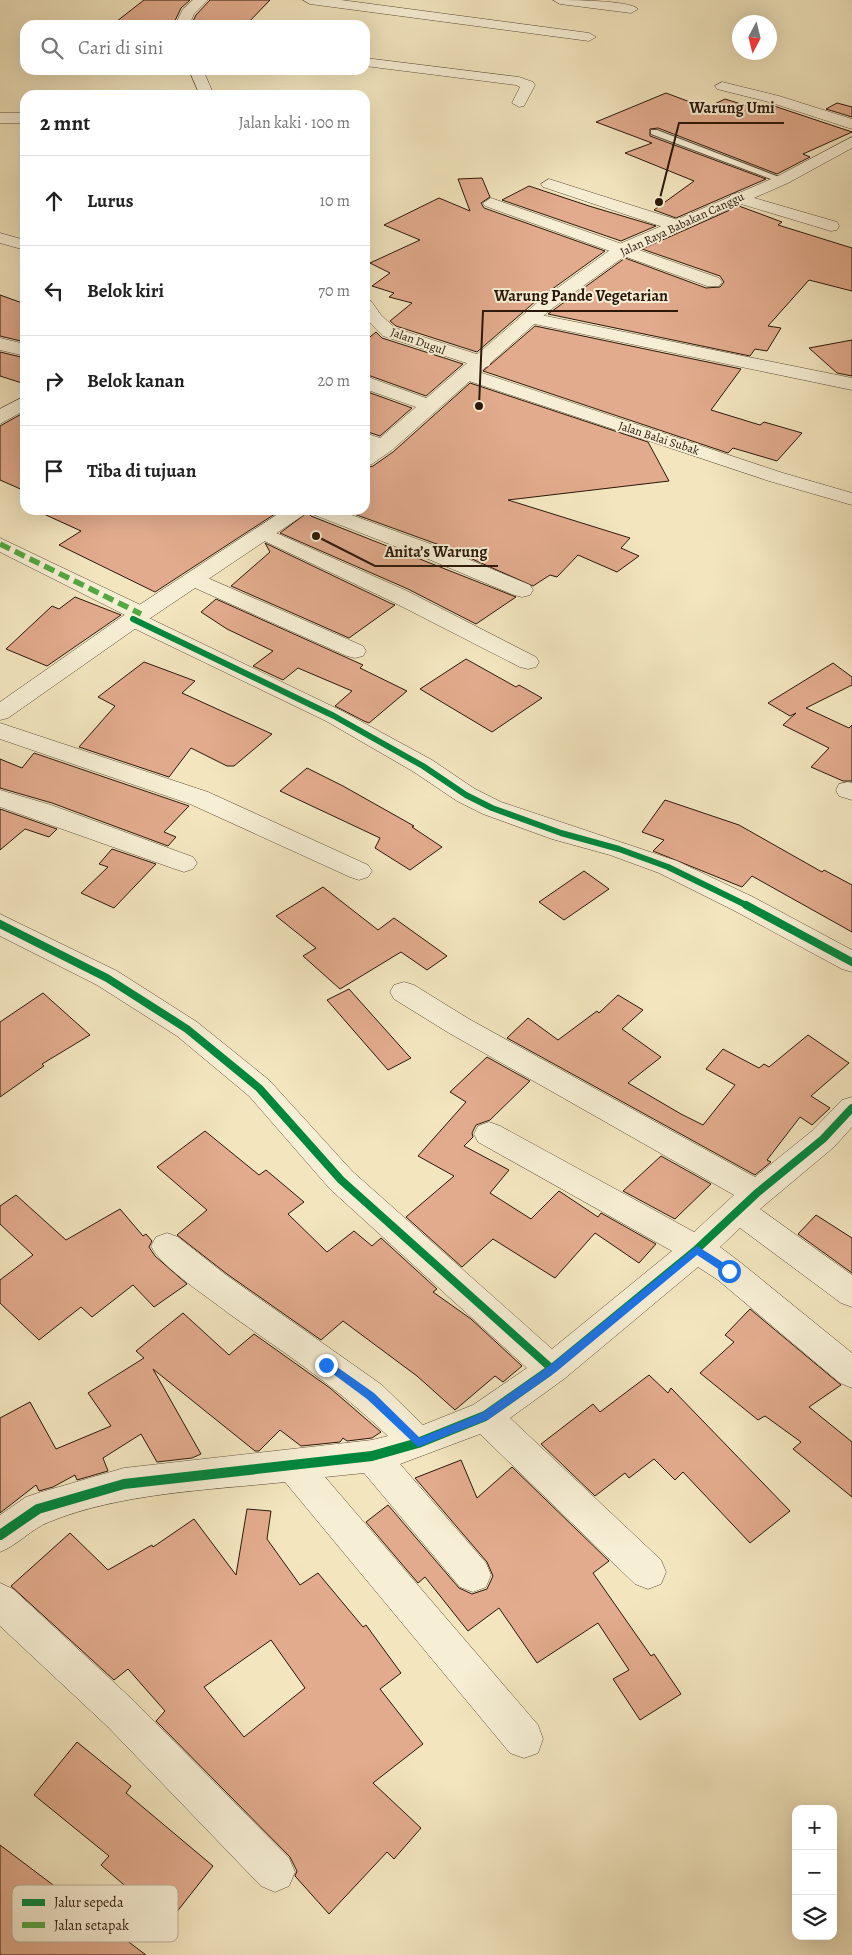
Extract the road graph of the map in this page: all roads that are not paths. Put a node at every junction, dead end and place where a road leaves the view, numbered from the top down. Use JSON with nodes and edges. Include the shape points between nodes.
{"nodes":[{"id":1,"x":201,"y":0,"type":"edge"},
{"id":2,"x":310,"y":0,"type":"edge"},
{"id":3,"x":560,"y":0,"type":"edge"},
{"id":4,"x":631,"y":9,"type":"dead end"},
{"id":5,"x":184,"y":20,"type":"edge"},
{"id":6,"x":589,"y":37,"type":"dead end"},
{"id":7,"x":370,"y":63,"type":"edge"},
{"id":8,"x":198,"y":75,"type":"edge"},
{"id":9,"x":722,"y":86,"type":"dead end"},
{"id":10,"x":205,"y":90,"type":"edge"},
{"id":11,"x":518,"y":103,"type":"dead end"},
{"id":12,"x":0,"y":118,"type":"edge"},
{"id":13,"x":20,"y":118,"type":"edge"},
{"id":14,"x":852,"y":124,"type":"edge"},
{"id":15,"x":654,"y":132,"type":"dead end"},
{"id":16,"x":852,"y":142,"type":"edge"},
{"id":17,"x":782,"y":180,"type":"junction"},
{"id":18,"x":549,"y":184,"type":"dead end"},
{"id":19,"x":737,"y":198,"type":"junction"},
{"id":20,"x":490,"y":203,"type":"dead end"},
{"id":21,"x":675,"y":225,"type":"junction"},
{"id":22,"x":831,"y":226,"type":"dead end"},
{"id":23,"x":0,"y":238,"type":"edge"},
{"id":24,"x":20,"y":244,"type":"edge"},
{"id":25,"x":622,"y":250,"type":"junction"},
{"id":26,"x":713,"y":282,"type":"dead end"},
{"id":27,"x":370,"y":312,"type":"edge"},
{"id":28,"x":531,"y":318,"type":"junction"},
{"id":29,"x":0,"y":344,"type":"edge"},
{"id":30,"x":20,"y":349,"type":"edge"},
{"id":31,"x":474,"y":368,"type":"junction"},
{"id":32,"x":370,"y":384,"type":"edge"},
{"id":33,"x":852,"y":384,"type":"edge"},
{"id":34,"x":20,"y":405,"type":"edge"},
{"id":35,"x":430,"y":406,"type":"junction"},
{"id":36,"x":0,"y":418,"type":"edge"},
{"id":37,"x":370,"y":441,"type":"edge"},
{"id":38,"x":385,"y":446,"type":"junction"},
{"id":39,"x":370,"y":456,"type":"edge"},
{"id":40,"x":852,"y":499,"type":"edge"},
{"id":41,"x":291,"y":515,"type":"edge"},
{"id":42,"x":332,"y":515,"type":"edge"},
{"id":43,"x":265,"y":534,"type":"junction"},
{"id":44,"x":0,"y":544,"type":"edge"},
{"id":45,"x":194,"y":579,"type":"junction"},
{"id":46,"x":522,"y":590,"type":"dead end"},
{"id":47,"x":137,"y":617,"type":"junction"},
{"id":48,"x":355,"y":651,"type":"dead end"},
{"id":49,"x":528,"y":662,"type":"dead end"},
{"id":50,"x":0,"y":713,"type":"edge"},
{"id":51,"x":0,"y":732,"type":"edge"},
{"id":52,"x":0,"y":798,"type":"edge"},
{"id":53,"x":184,"y":863,"type":"dead end"},
{"id":54,"x":359,"y":871,"type":"dead end"},
{"id":55,"x":0,"y":924,"type":"edge"},
{"id":56,"x":852,"y":962,"type":"edge"},
{"id":57,"x":404,"y":992,"type":"dead end"},
{"id":58,"x":852,"y":1108,"type":"edge"},
{"id":59,"x":489,"y":1134,"type":"dead end"},
{"id":60,"x":748,"y":1201,"type":"junction"},
{"id":61,"x":167,"y":1246,"type":"dead end"},
{"id":62,"x":697,"y":1250,"type":"junction"},
{"id":63,"x":852,"y":1293,"type":"edge"},
{"id":64,"x":552,"y":1369,"type":"junction"},
{"id":65,"x":852,"y":1372,"type":"edge"},
{"id":66,"x":485,"y":1416,"type":"junction"},
{"id":67,"x":418,"y":1443,"type":"junction"},
{"id":68,"x":372,"y":1456,"type":"junction"},
{"id":69,"x":294,"y":1466,"type":"junction"},
{"id":70,"x":0,"y":1534,"type":"edge"},
{"id":71,"x":648,"y":1572,"type":"dead end"},
{"id":72,"x":473,"y":1575,"type":"dead end"},
{"id":73,"x":0,"y":1601,"type":"edge"},
{"id":74,"x":524,"y":1739,"type":"dead end"},
{"id":75,"x":275,"y":1872,"type":"dead end"}],
"edges":[{"from":1,"to":5,"type":"street"},
{"from":2,"to":6,"type":"street"},
{"from":3,"to":4,"type":"street"},
{"from":7,"to":11,"type":"street","via":[[519,81],[528,85]]},
{"from":8,"to":10,"type":"street"},
{"from":9,"to":14,"type":"street"},
{"from":12,"to":13,"type":"street"},
{"from":15,"to":17,"type":"lane"},
{"from":16,"to":17,"type":"street","name":"Jalan Raya Babakan Canggu"},
{"from":17,"to":19,"type":"street","name":"Jalan Raya Babakan Canggu"},
{"from":18,"to":21,"type":"street"},
{"from":19,"to":21,"type":"street","name":"Jalan Raya Babakan Canggu"},
{"from":19,"to":22,"type":"street"},
{"from":20,"to":25,"type":"street"},
{"from":21,"to":25,"type":"street","name":"Jalan Raya Babakan Canggu"},
{"from":23,"to":24,"type":"street"},
{"from":25,"to":26,"type":"street"},
{"from":25,"to":28,"type":"street","name":"Jalan Raya Babakan Canggu"},
{"from":27,"to":31,"type":"street","name":"Jalan Dugul","via":[[389,332]]},
{"from":28,"to":31,"type":"street","name":"Jalan Raya Babakan Canggu"},
{"from":28,"to":33,"type":"street"},
{"from":29,"to":30,"type":"street"},
{"from":31,"to":35,"type":"street","name":"Jalan Raya Babakan Canggu"},
{"from":31,"to":40,"type":"street","name":"Jalan Balai Subak","via":[[767,474]]},
{"from":32,"to":35,"type":"street"},
{"from":34,"to":36,"type":"street"},
{"from":35,"to":38,"type":"street","name":"Jalan Raya Babakan Canggu"},
{"from":37,"to":38,"type":"street"},
{"from":38,"to":39,"type":"street","name":"Jalan Raya Babakan Canggu"},
{"from":41,"to":43,"type":"street"},
{"from":42,"to":46,"type":"street"},
{"from":43,"to":45,"type":"street"},
{"from":43,"to":49,"type":"street","via":[[407,600]]},
{"from":44,"to":47,"type":"street"},
{"from":45,"to":47,"type":"street"},
{"from":45,"to":48,"type":"street"},
{"from":47,"to":50,"type":"street"},
{"from":47,"to":56,"type":"street","via":[[334,716],[492,808],[668,867]]},
{"from":51,"to":54,"type":"street","via":[[199,798]]},
{"from":52,"to":53,"type":"street"},
{"from":55,"to":64,"type":"street","via":[[107,978],[194,1035],[259,1088],[341,1180]]},
{"from":57,"to":60,"type":"street"},
{"from":58,"to":60,"type":"street","via":[[823,1139]]},
{"from":59,"to":62,"type":"street"},
{"from":60,"to":62,"type":"street"},
{"from":60,"to":63,"type":"street"},
{"from":61,"to":67,"type":"street","via":[[215,1286],[370,1396]]},
{"from":62,"to":64,"type":"street"},
{"from":62,"to":65,"type":"street","via":[[729,1271]]},
{"from":64,"to":66,"type":"street"},
{"from":66,"to":67,"type":"street"},
{"from":66,"to":71,"type":"street"},
{"from":67,"to":68,"type":"street"},
{"from":68,"to":69,"type":"street"},
{"from":68,"to":72,"type":"street"},
{"from":69,"to":70,"type":"street","via":[[124,1484],[38,1509]]},
{"from":69,"to":74,"type":"street"},
{"from":73,"to":75,"type":"street","via":[[121,1714]]}]}
